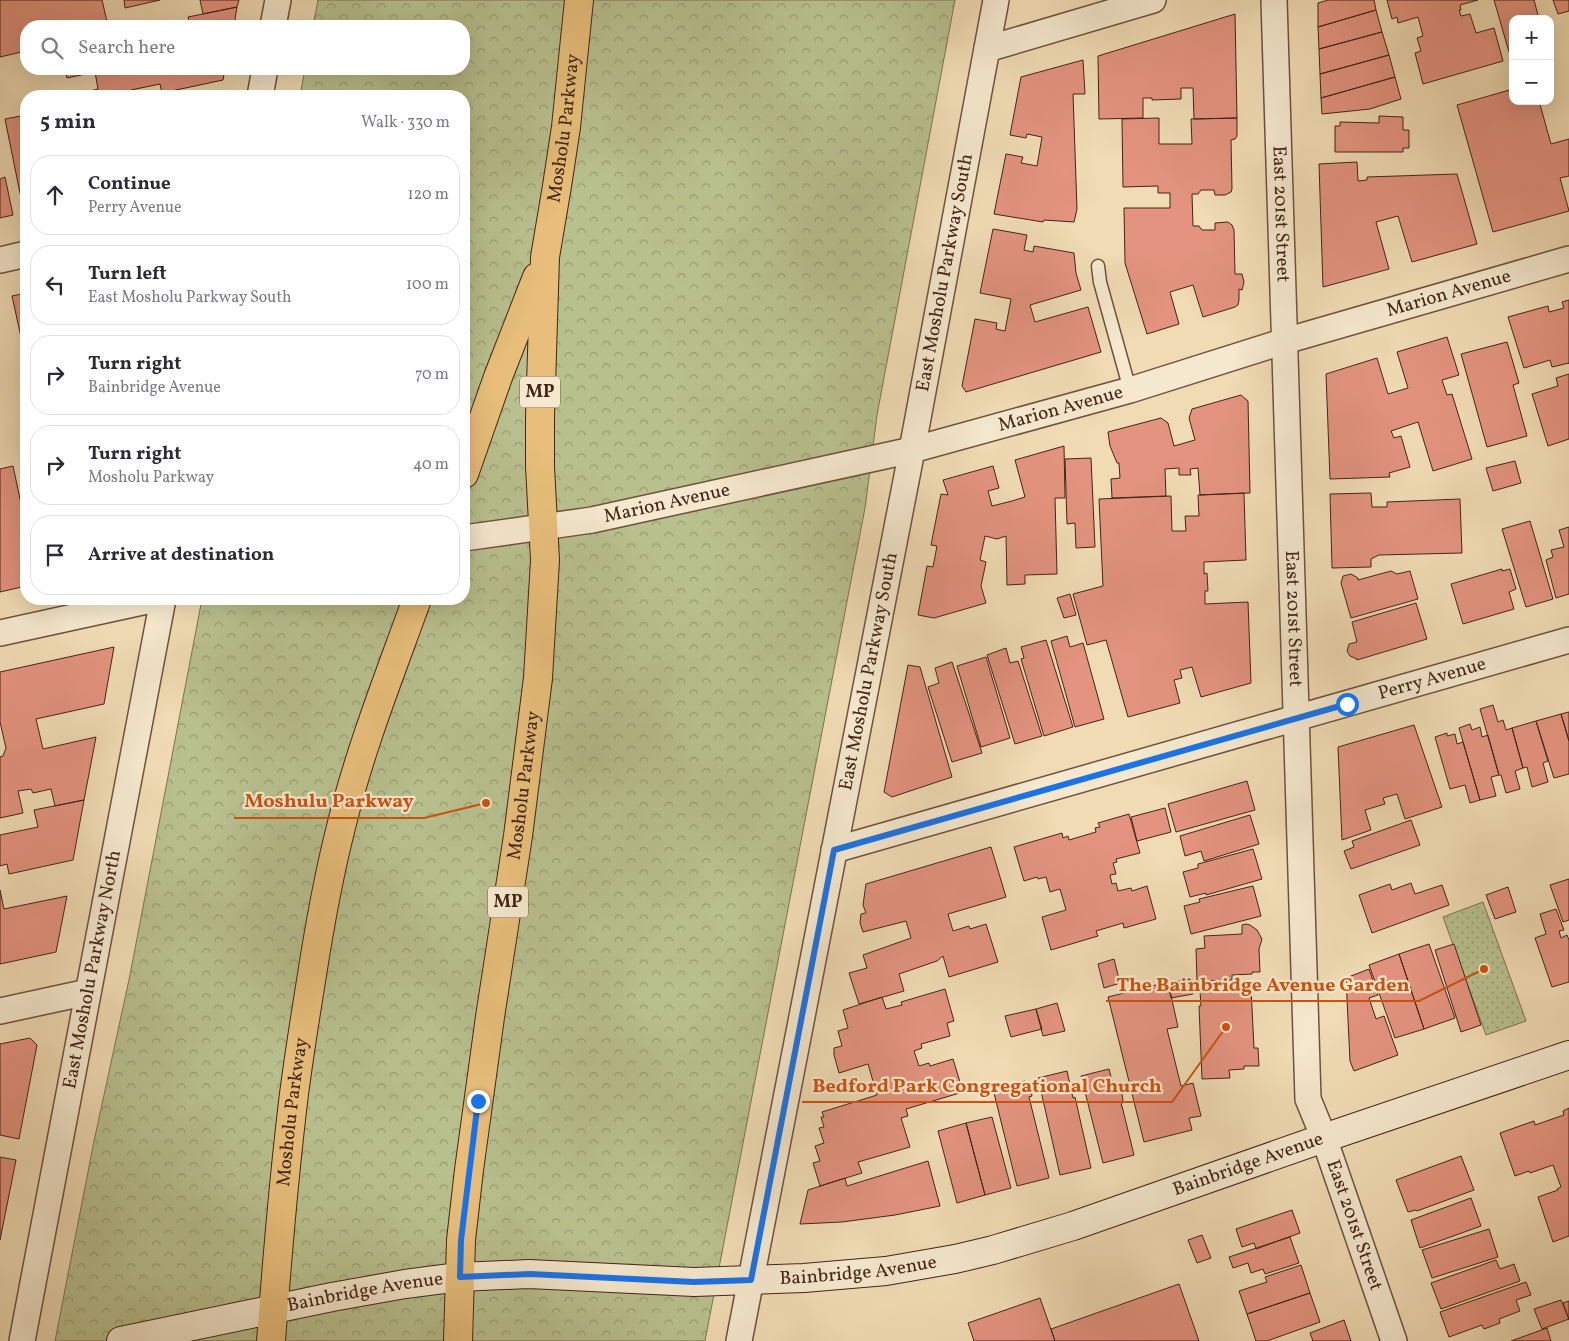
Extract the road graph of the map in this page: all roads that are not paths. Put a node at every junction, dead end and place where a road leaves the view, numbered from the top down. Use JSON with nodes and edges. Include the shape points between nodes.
{"nodes":[{"id":1,"x":278,"y":0,"type":"edge"},
{"id":2,"x":579,"y":0,"type":"edge"},
{"id":3,"x":996,"y":0,"type":"edge"},
{"id":4,"x":1153,"y":0,"type":"edge"},
{"id":5,"x":1274,"y":0,"type":"edge"},
{"id":6,"x":274,"y":20,"type":"edge"},
{"id":7,"x":987,"y":50,"type":"junction"},
{"id":8,"x":265,"y":75,"type":"edge"},
{"id":9,"x":261,"y":90,"type":"edge"},
{"id":10,"x":20,"y":255,"type":"edge"},
{"id":11,"x":545,"y":256,"type":"junction"},
{"id":12,"x":1569,"y":259,"type":"edge"},
{"id":13,"x":0,"y":260,"type":"edge"},
{"id":14,"x":1098,"y":266,"type":"dead end"},
{"id":15,"x":1285,"y":341,"type":"junction"},
{"id":16,"x":1130,"y":390,"type":"junction"},
{"id":17,"x":912,"y":450,"type":"junction"},
{"id":18,"x":470,"y":457,"type":"edge"},
{"id":19,"x":544,"y":527,"type":"junction"},
{"id":20,"x":470,"y":537,"type":"edge"},
{"id":21,"x":129,"y":605,"type":"edge"},
{"id":22,"x":162,"y":605,"type":"edge"},
{"id":23,"x":415,"y":605,"type":"edge"},
{"id":24,"x":0,"y":634,"type":"edge"},
{"id":25,"x":1569,"y":640,"type":"edge"},
{"id":26,"x":1297,"y":719,"type":"junction"},
{"id":27,"x":834,"y":850,"type":"junction"},
{"id":28,"x":88,"y":992,"type":"junction"},
{"id":29,"x":0,"y":1011,"type":"edge"},
{"id":30,"x":1569,"y":1055,"type":"edge"},
{"id":31,"x":1324,"y":1138,"type":"junction"},
{"id":32,"x":460,"y":1277,"type":"junction"},
{"id":33,"x":751,"y":1280,"type":"junction"},
{"id":34,"x":274,"y":1310,"type":"junction"},
{"id":35,"x":22,"y":1341,"type":"edge"},
{"id":36,"x":121,"y":1341,"type":"edge"},
{"id":37,"x":271,"y":1341,"type":"edge"},
{"id":38,"x":458,"y":1341,"type":"edge"},
{"id":39,"x":739,"y":1341,"type":"edge"},
{"id":40,"x":1394,"y":1341,"type":"edge"}],
"edges":[{"from":1,"to":6,"type":"street"},
{"from":2,"to":11,"type":"main road","name":"Mosholu Parkway","number":"MP","via":[[566,127]]},
{"from":3,"to":7,"type":"street","name":"East Mosholu Parkway South"},
{"from":4,"to":7,"type":"street"},
{"from":5,"to":15,"type":"street","name":"East 201st Street"},
{"from":7,"to":17,"type":"street","name":"East Mosholu Parkway South"},
{"from":8,"to":9,"type":"street"},
{"from":10,"to":13,"type":"street"},
{"from":11,"to":18,"type":"main road","name":"Mosholu Parkway","number":"MP"},
{"from":11,"to":19,"type":"main road","name":"Mosholu Parkway","number":"MP","via":[[540,417]]},
{"from":12,"to":15,"type":"street","name":"Marion Avenue"},
{"from":14,"to":16,"type":"lane"},
{"from":15,"to":16,"type":"street","name":"Marion Avenue"},
{"from":15,"to":26,"type":"street","name":"East 201st Street"},
{"from":16,"to":17,"type":"street","name":"Marion Avenue"},
{"from":17,"to":19,"type":"street","name":"Marion Avenue","via":[[592,520]]},
{"from":17,"to":27,"type":"street","name":"East Mosholu Parkway South"},
{"from":19,"to":20,"type":"street","name":"Marion Avenue"},
{"from":19,"to":32,"type":"main road","name":"Mosholu Parkway","number":"MP","via":[[545,582],[532,728],[478,1101],[461,1240]]},
{"from":21,"to":24,"type":"street"},
{"from":22,"to":28,"type":"street","name":"East Mosholu Parkway North"},
{"from":23,"to":34,"type":"main road","name":"Mosholu Parkway","via":[[358,766],[329,877],[294,1095]]},
{"from":25,"to":26,"type":"street","name":"Perry Avenue"},
{"from":26,"to":27,"type":"street","name":"Perry Avenue"},
{"from":26,"to":31,"type":"street","name":"East 201st Street","via":[[1308,1099]]},
{"from":27,"to":33,"type":"street","name":"East Mosholu Parkway South"},
{"from":28,"to":29,"type":"street"},
{"from":28,"to":35,"type":"street","name":"East Mosholu Parkway North"},
{"from":30,"to":31,"type":"main road","name":"Bainbridge Avenue"},
{"from":31,"to":33,"type":"main road","name":"Bainbridge Avenue","via":[[993,1250],[886,1270]]},
{"from":31,"to":40,"type":"street","name":"East 201st Street"},
{"from":32,"to":33,"type":"main road","name":"Bainbridge Avenue","via":[[530,1274],[694,1282]]},
{"from":32,"to":34,"type":"main road","name":"Bainbridge Avenue","via":[[369,1290]]},
{"from":32,"to":38,"type":"main road","name":"Mosholu Parkway","number":"MP"},
{"from":33,"to":39,"type":"street","name":"East Mosholu Parkway South"},
{"from":34,"to":36,"type":"main road","name":"Bainbridge Avenue"},
{"from":34,"to":37,"type":"main road","name":"Mosholu Parkway"}]}
